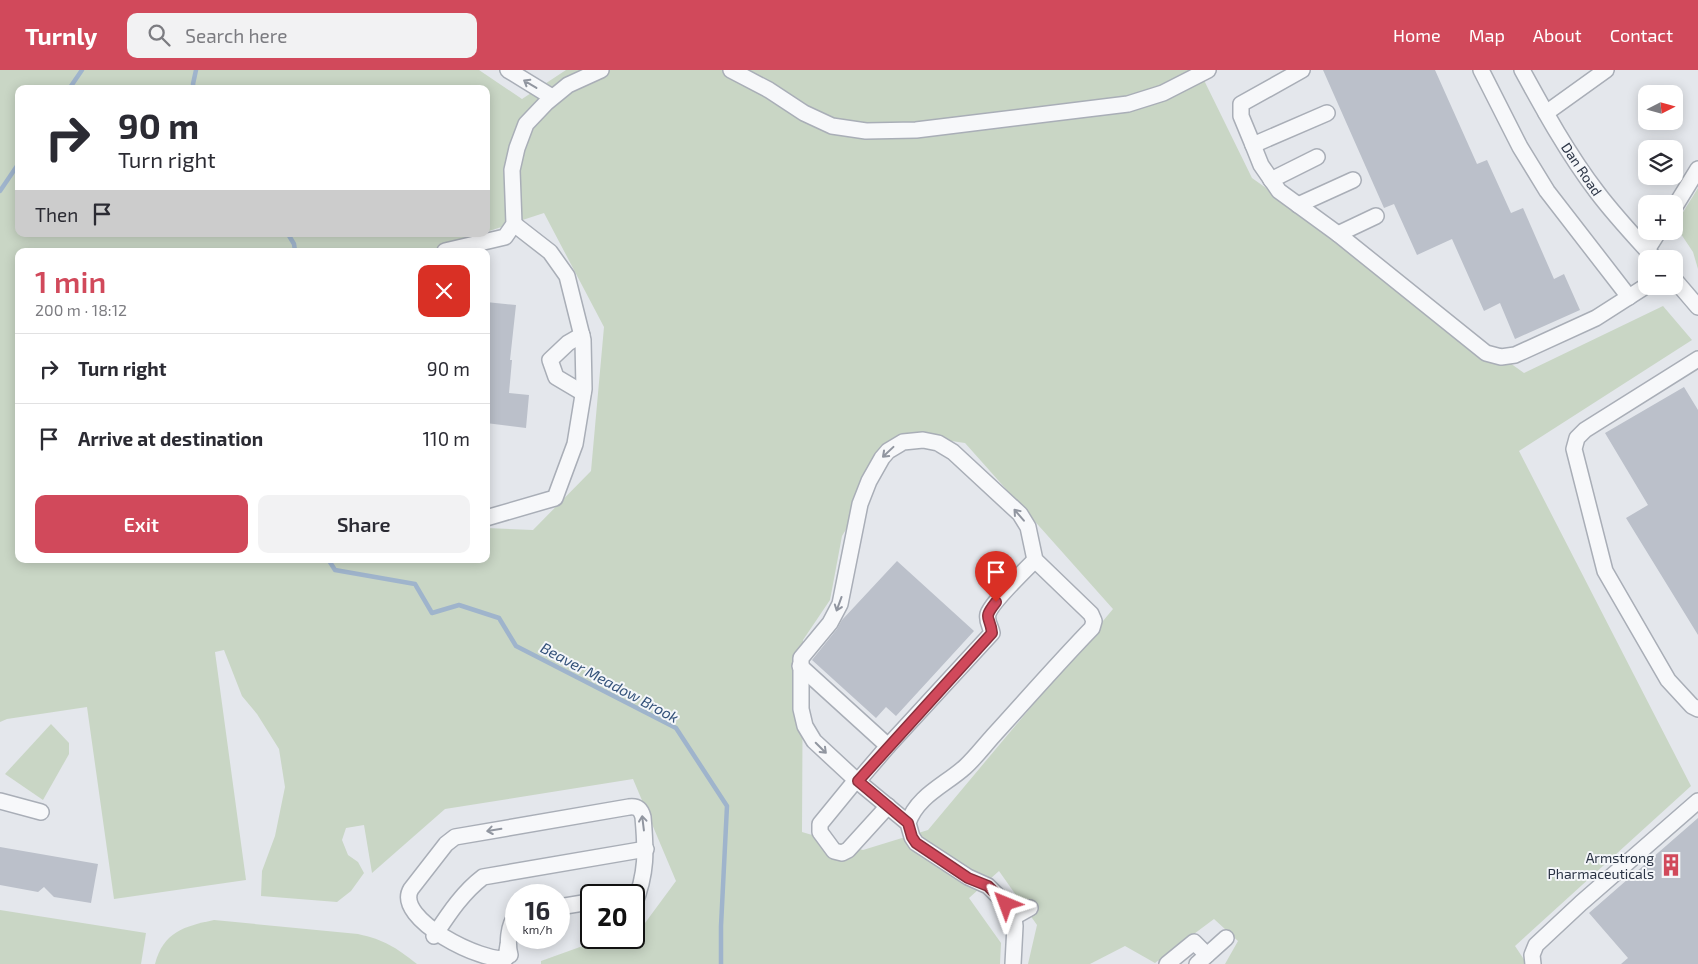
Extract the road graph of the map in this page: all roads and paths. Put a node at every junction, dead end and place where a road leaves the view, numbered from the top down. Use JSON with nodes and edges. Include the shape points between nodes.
{"nodes":[{"id":1,"x":508,"y":70,"type":"edge"},
{"id":2,"x":601,"y":70,"type":"edge"},
{"id":3,"x":731,"y":70,"type":"edge"},
{"id":4,"x":1302,"y":70,"type":"edge"},
{"id":5,"x":1481,"y":70,"type":"edge"},
{"id":6,"x":1522,"y":70,"type":"edge"},
{"id":7,"x":1606,"y":70,"type":"edge"},
{"id":8,"x":1204,"y":71,"type":"edge"},
{"id":9,"x":552,"y":97,"type":"junction"},
{"id":10,"x":1327,"y":113,"type":"dead end"},
{"id":11,"x":1546,"y":113,"type":"junction"},
{"id":12,"x":1253,"y":145,"type":"junction"},
{"id":13,"x":1317,"y":157,"type":"dead end"},
{"id":14,"x":1698,"y":169,"type":"edge"},
{"id":15,"x":1271,"y":180,"type":"junction"},
{"id":16,"x":1353,"y":180,"type":"dead end"},
{"id":17,"x":1682,"y":195,"type":"edge"},
{"id":18,"x":1298,"y":205,"type":"junction"},
{"id":19,"x":1376,"y":216,"type":"dead end"},
{"id":20,"x":514,"y":224,"type":"junction"},
{"id":21,"x":1338,"y":234,"type":"junction"},
{"id":22,"x":457,"y":248,"type":"edge"},
{"id":23,"x":1647,"y":250,"type":"edge"},
{"id":24,"x":1683,"y":290,"type":"edge"},
{"id":25,"x":1638,"y":291,"type":"edge"},
{"id":26,"x":1629,"y":297,"type":"junction"},
{"id":27,"x":1698,"y":307,"type":"edge"},
{"id":28,"x":582,"y":335,"type":"junction"},
{"id":29,"x":1698,"y":359,"type":"edge"},
{"id":30,"x":584,"y":393,"type":"junction"},
{"id":31,"x":490,"y":517,"type":"edge"},
{"id":32,"x":1035,"y":560,"type":"junction"},
{"id":33,"x":800,"y":666,"type":"junction"},
{"id":34,"x":1698,"y":709,"type":"edge"},
{"id":35,"x":888,"y":746,"type":"junction"},
{"id":36,"x":857,"y":780,"type":"junction"},
{"id":37,"x":0,"y":801,"type":"edge"},
{"id":38,"x":1698,"y":801,"type":"edge"},
{"id":39,"x":888,"y":806,"type":"junction"},
{"id":40,"x":41,"y":812,"type":"dead end"},
{"id":41,"x":908,"y":823,"type":"junction"},
{"id":42,"x":646,"y":849,"type":"junction"},
{"id":43,"x":642,"y":884,"type":"edge"},
{"id":44,"x":1030,"y":908,"type":"dead end"},
{"id":45,"x":1014,"y":918,"type":"junction"},
{"id":46,"x":434,"y":936,"type":"junction"},
{"id":47,"x":1226,"y":938,"type":"dead end"},
{"id":48,"x":508,"y":949,"type":"edge"},
{"id":49,"x":509,"y":949,"type":"edge"},
{"id":50,"x":1202,"y":960,"type":"edge"},
{"id":51,"x":491,"y":963,"type":"edge"},
{"id":52,"x":512,"y":964,"type":"edge"},
{"id":53,"x":1013,"y":964,"type":"edge"},
{"id":54,"x":1167,"y":964,"type":"edge"},
{"id":55,"x":1533,"y":964,"type":"edge"}],
"edges":[{"from":9,"to":1,"type":"street","one_way":true},
{"from":2,"to":9,"type":"street","via":[[568,84]]},
{"from":3,"to":8,"type":"street","via":[[832,126],[866,131],[916,130],[1128,104],[1163,93]]},
{"from":4,"to":12,"type":"street","via":[[1241,104],[1241,116]]},
{"from":5,"to":26,"type":"street","via":[[1520,148],[1547,191]]},
{"from":6,"to":11,"type":"street","name":"Dan Road"},
{"from":7,"to":11,"type":"street"},
{"from":9,"to":20,"type":"street","via":[[526,124],[517,148],[512,170]]},
{"from":10,"to":12,"type":"street"},
{"from":11,"to":23,"type":"street","name":"Dan Road","via":[[1596,190]]},
{"from":12,"to":15,"type":"street"},
{"from":13,"to":15,"type":"street"},
{"from":14,"to":17,"type":"street"},
{"from":15,"to":18,"type":"street","via":[[1279,191]]},
{"from":16,"to":18,"type":"street"},
{"from":18,"to":21,"type":"street"},
{"from":19,"to":21,"type":"street"},
{"from":20,"to":22,"type":"street","via":[[505,236]]},
{"from":20,"to":28,"type":"street","via":[[550,252],[567,276]]},
{"from":21,"to":26,"type":"street","via":[[1486,353],[1501,357],[1515,355],[1596,318]]},
{"from":24,"to":27,"type":"street"},
{"from":25,"to":26,"type":"street"},
{"from":28,"to":30,"type":"street"},
{"from":28,"to":30,"type":"street","via":[[550,360],[556,377]]},
{"from":29,"to":34,"type":"street","via":[[1585,430],[1577,438],[1574,449],[1605,571],[1668,680]]},
{"from":30,"to":31,"type":"street","via":[[575,444],[555,498]]},
{"from":32,"to":33,"type":"street","one_way":true,"via":[[1024,520],[960,457],[931,441],[903,442],[888,451],[869,480],[860,504],[840,604],[830,623],[802,654]]},
{"from":32,"to":35,"type":"street","via":[[1005,590],[988,613],[992,633]]},
{"from":32,"to":41,"type":"street","via":[[1091,614],[1093,625],[965,767],[922,800]]},
{"from":33,"to":35,"type":"street"},
{"from":33,"to":36,"type":"street","one_way":true,"via":[[801,709],[805,726],[821,748]]},
{"from":35,"to":36,"type":"street"},
{"from":36,"to":39,"type":"street"},
{"from":36,"to":39,"type":"street","via":[[820,824],[820,832],[834,851],[848,850]]},
{"from":37,"to":40,"type":"street"},
{"from":38,"to":55,"type":"street","via":[[1536,945]]},
{"from":39,"to":41,"type":"street"},
{"from":41,"to":45,"type":"street","via":[[916,843],[968,878],[988,886],[1006,904]]},
{"from":42,"to":43,"type":"street"},
{"from":42,"to":46,"type":"street","via":[[483,877],[472,885]]},
{"from":42,"to":46,"type":"street","one_way":true,"via":[[642,815],[635,807],[455,837],[446,844],[408,895],[409,904],[420,922]]},
{"from":44,"to":45,"type":"street"},
{"from":45,"to":53,"type":"street"},
{"from":46,"to":51,"type":"street","via":[[464,954]]},
{"from":47,"to":50,"type":"street"},
{"from":48,"to":51,"type":"street","via":[[504,960]]},
{"from":49,"to":52,"type":"street"},
{"from":50,"to":54,"type":"street","via":[[1194,942]]}]}
